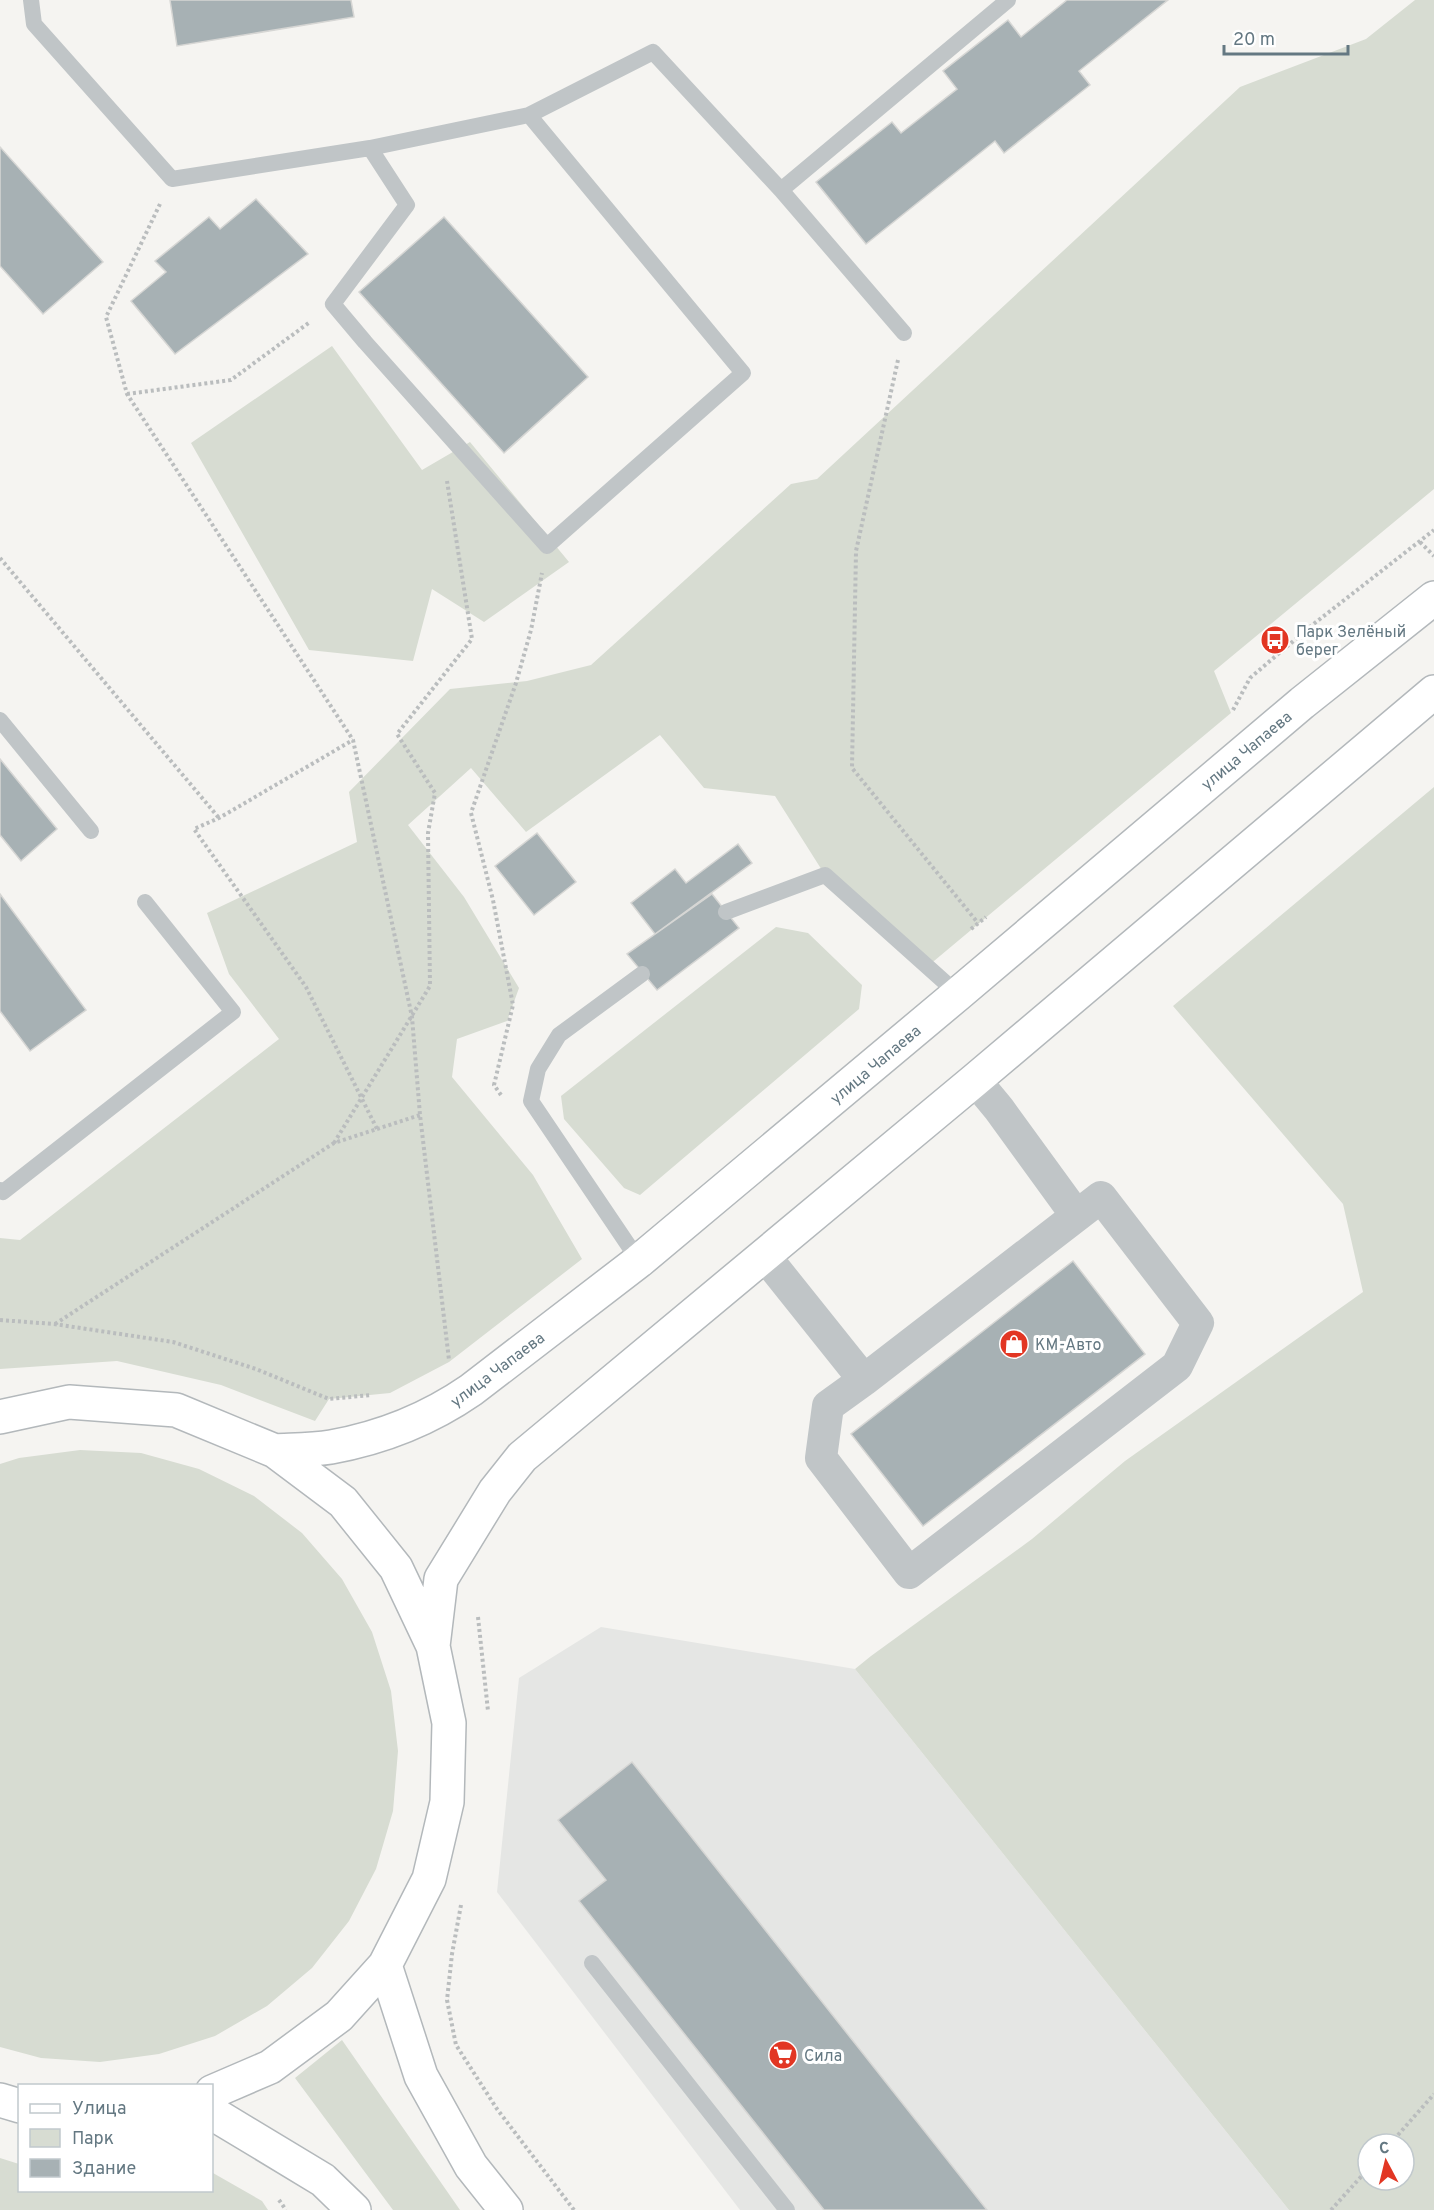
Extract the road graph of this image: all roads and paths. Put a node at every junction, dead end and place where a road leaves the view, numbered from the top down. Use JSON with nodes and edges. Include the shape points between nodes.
{"nodes":[{"id":1,"x":31,"y":0,"type":"edge"},
{"id":2,"x":1008,"y":0,"type":"edge"},
{"id":3,"x":529,"y":115,"type":"junction"},
{"id":4,"x":370,"y":148,"type":"junction"},
{"id":5,"x":172,"y":179,"type":"junction"},
{"id":6,"x":781,"y":190,"type":"junction"},
{"id":7,"x":333,"y":304,"type":"junction"},
{"id":8,"x":904,"y":333,"type":"joint"},
{"id":9,"x":127,"y":394,"type":"junction"},
{"id":10,"x":446,"y":475,"type":"dead end"},
{"id":11,"x":1434,"y":530,"type":"edge"},
{"id":12,"x":1420,"y":542,"type":"junction"},
{"id":13,"x":547,"y":546,"type":"junction"},
{"id":14,"x":1434,"y":556,"type":"edge"},
{"id":15,"x":0,"y":558,"type":"edge"},
{"id":16,"x":1434,"y":598,"type":"edge"},
{"id":17,"x":1434,"y":692,"type":"edge"},
{"id":18,"x":1231,"y":713,"type":"dead end"},
{"id":19,"x":0,"y":720,"type":"edge"},
{"id":20,"x":353,"y":740,"type":"junction"},
{"id":21,"x":219,"y":818,"type":"junction"},
{"id":22,"x":91,"y":831,"type":"dead end"},
{"id":23,"x":145,"y":902,"type":"dead end"},
{"id":24,"x":726,"y":912,"type":"dead end"},
{"id":25,"x":978,"y":923,"type":"dead end"},
{"id":26,"x":642,"y":974,"type":"dead end"},
{"id":27,"x":958,"y":994,"type":"junction"},
{"id":28,"x":412,"y":1017,"type":"junction"},
{"id":29,"x":975,"y":1080,"type":"junction"},
{"id":30,"x":361,"y":1100,"type":"junction"},
{"id":31,"x":506,"y":1104,"type":"dead end"},
{"id":32,"x":420,"y":1115,"type":"junction"},
{"id":33,"x":377,"y":1129,"type":"junction"},
{"id":34,"x":334,"y":1143,"type":"junction"},
{"id":35,"x":0,"y":1190,"type":"edge"},
{"id":36,"x":1076,"y":1215,"type":"junction"},
{"id":37,"x":764,"y":1255,"type":"junction"},
{"id":38,"x":639,"y":1261,"type":"junction"},
{"id":39,"x":0,"y":1320,"type":"edge"},
{"id":40,"x":54,"y":1324,"type":"junction"},
{"id":41,"x":458,"y":1355,"type":"dead end"},
{"id":42,"x":864,"y":1380,"type":"junction"},
{"id":43,"x":380,"y":1394,"type":"dead end"},
{"id":44,"x":0,"y":1417,"type":"edge"},
{"id":45,"x":275,"y":1451,"type":"junction"},
{"id":46,"x":432,"y":1646,"type":"junction"},
{"id":47,"x":592,"y":1963,"type":"dead end"},
{"id":48,"x":385,"y":1965,"type":"junction"},
{"id":49,"x":213,"y":2092,"type":"edge"},
{"id":50,"x":1434,"y":2094,"type":"edge"},
{"id":51,"x":0,"y":2100,"type":"edge"},
{"id":52,"x":18,"y":2105,"type":"edge"},
{"id":53,"x":213,"y":2114,"type":"edge"},
{"id":54,"x":1401,"y":2132,"type":"edge"},
{"id":55,"x":1356,"y":2182,"type":"edge"},
{"id":56,"x":354,"y":2210,"type":"edge"},
{"id":57,"x":506,"y":2210,"type":"edge"},
{"id":58,"x":787,"y":2210,"type":"edge"},
{"id":59,"x":1331,"y":2210,"type":"edge"}],
"edges":[{"from":1,"to":5,"type":"lane","via":[[34,24]]},
{"from":2,"to":6,"type":"lane"},
{"from":3,"to":4,"type":"lane"},
{"from":3,"to":6,"type":"lane","via":[[653,52]]},
{"from":3,"to":13,"type":"lane","via":[[743,373]]},
{"from":4,"to":5,"type":"lane"},
{"from":4,"to":7,"type":"lane","via":[[407,205]]},
{"from":5,"to":9,"type":"path","via":[[106,317]]},
{"from":6,"to":8,"type":"lane"},
{"from":7,"to":9,"type":"path","via":[[231,380]]},
{"from":7,"to":13,"type":"lane"},
{"from":8,"to":25,"type":"path","via":[[856,551],[852,768]]},
{"from":9,"to":20,"type":"path"},
{"from":10,"to":28,"type":"path","via":[[472,639],[397,734],[435,793],[428,833],[430,986]]},
{"from":11,"to":12,"type":"path"},
{"from":12,"to":14,"type":"path"},
{"from":12,"to":18,"type":"path","via":[[1250,678]]},
{"from":13,"to":31,"type":"path","via":[[516,683],[471,813],[513,1005],[494,1085]]},
{"from":15,"to":21,"type":"path"},
{"from":16,"to":27,"type":"main road","name":"улица Чапаева","via":[[1302,703]]},
{"from":17,"to":29,"type":"main road"},
{"from":19,"to":22,"type":"lane"},
{"from":20,"to":21,"type":"path"},
{"from":20,"to":28,"type":"path"},
{"from":21,"to":30,"type":"path","via":[[194,828],[306,987]]},
{"from":23,"to":35,"type":"lane","via":[[233,1012],[3,1192]]},
{"from":24,"to":27,"type":"lane","via":[[825,875]]},
{"from":26,"to":38,"type":"lane","via":[[559,1035],[538,1069],[531,1101]]},
{"from":27,"to":38,"type":"main road","name":"улица Чапаева"},
{"from":28,"to":30,"type":"path"},
{"from":28,"to":32,"type":"path"},
{"from":29,"to":36,"type":"street"},
{"from":29,"to":37,"type":"main road"},
{"from":30,"to":33,"type":"path"},
{"from":30,"to":34,"type":"path"},
{"from":32,"to":33,"type":"path"},
{"from":32,"to":41,"type":"path","via":[[449,1362]]},
{"from":33,"to":34,"type":"path"},
{"from":34,"to":40,"type":"path"},
{"from":36,"to":42,"type":"street"},
{"from":36,"to":42,"type":"street","via":[[1101,1197],[1198,1323],[1177,1366],[909,1573],[821,1458],[828,1406]]},
{"from":37,"to":42,"type":"street"},
{"from":37,"to":46,"type":"main road","via":[[522,1457],[495,1491],[441,1579]]},
{"from":38,"to":45,"type":"main road","name":"улица Чапаева","via":[[446,1407],[379,1435],[329,1448]]},
{"from":39,"to":40,"type":"path"},
{"from":40,"to":43,"type":"path","via":[[173,1342],[256,1369],[329,1399]]},
{"from":44,"to":45,"type":"main road","via":[[69,1402],[176,1410]]},
{"from":45,"to":46,"type":"main road","via":[[343,1502],[396,1569]]},
{"from":46,"to":48,"type":"main road","via":[[449,1723],[447,1803],[429,1880]]},
{"from":47,"to":58,"type":"lane"},
{"from":48,"to":49,"type":"main road","via":[[339,2016],[279,2061]]},
{"from":48,"to":57,"type":"main road","via":[[421,2076],[471,2166]]},
{"from":50,"to":54,"type":"path"},
{"from":51,"to":52,"type":"main road"},
{"from":53,"to":56,"type":"main road","via":[[323,2180]]},
{"from":55,"to":59,"type":"path"}]}
